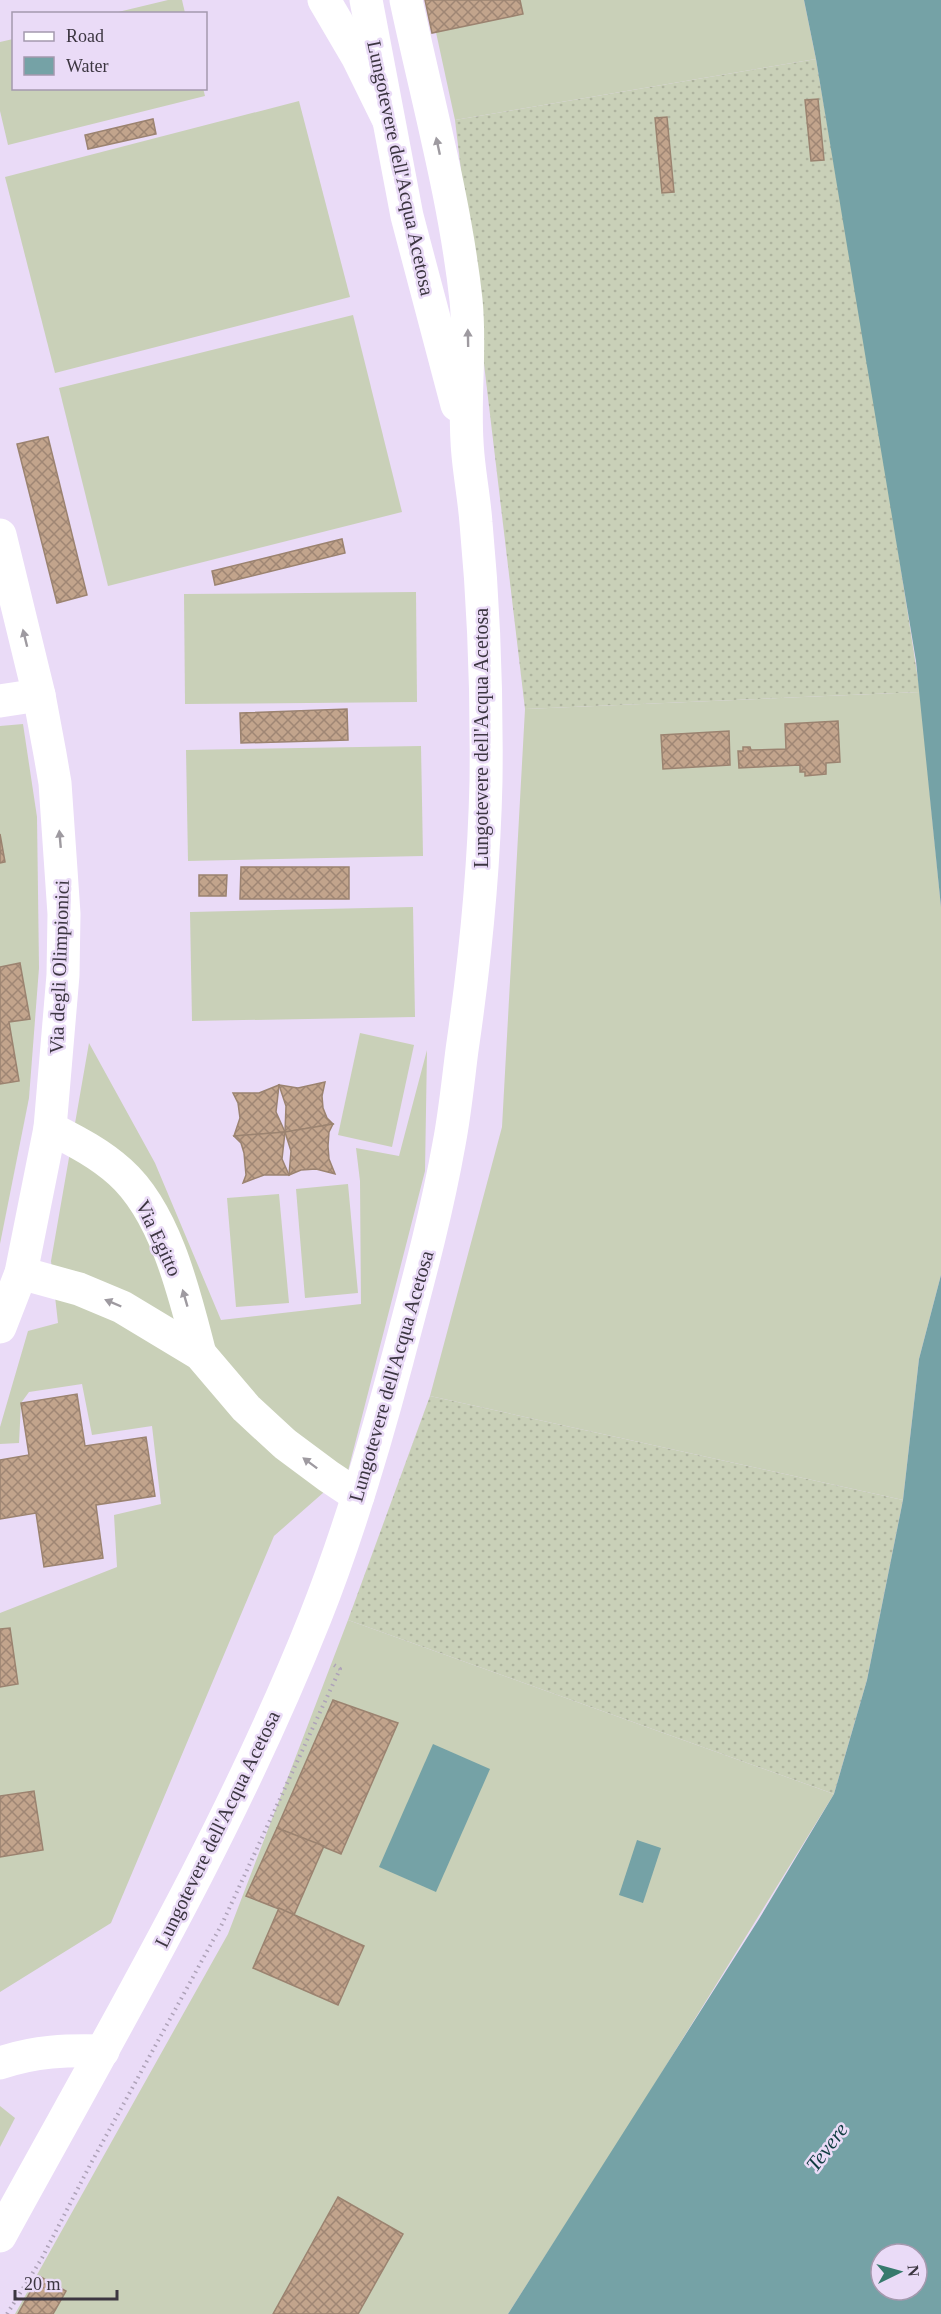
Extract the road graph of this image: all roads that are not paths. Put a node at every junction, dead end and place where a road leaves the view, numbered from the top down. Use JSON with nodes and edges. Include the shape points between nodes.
{"nodes":[{"id":1,"x":324,"y":0,"type":"edge"},
{"id":2,"x":366,"y":0,"type":"edge"},
{"id":3,"x":406,"y":0,"type":"edge"},
{"id":4,"x":388,"y":119,"type":"junction"},
{"id":5,"x":466,"y":439,"type":"junction"},
{"id":6,"x":0,"y":535,"type":"edge"},
{"id":7,"x":39,"y":695,"type":"junction"},
{"id":8,"x":0,"y":701,"type":"edge"},
{"id":9,"x":51,"y":1128,"type":"junction"},
{"id":10,"x":21,"y":1273,"type":"junction"},
{"id":11,"x":0,"y":1327,"type":"edge"},
{"id":12,"x":200,"y":1354,"type":"junction"},
{"id":13,"x":358,"y":1496,"type":"junction"},
{"id":14,"x":104,"y":2051,"type":"junction"},
{"id":15,"x":0,"y":2063,"type":"edge"},
{"id":16,"x":0,"y":2236,"type":"edge"}],
"edges":[{"from":1,"to":4,"type":"main road"},
{"from":2,"to":4,"type":"main road","name":"Lungotevere dell'Acqua Acetosa"},
{"from":5,"to":3,"type":"main road","name":"Lungotevere dell'Acqua Acetosa","one_way":true,"via":[[468,322],[459,253]]},
{"from":4,"to":5,"type":"main road","name":"Lungotevere dell'Acqua Acetosa","via":[[410,228]]},
{"from":5,"to":13,"type":"main road","name":"Lungotevere dell'Acqua Acetosa","via":[[476,524],[485,714],[484,824],[476,951],[448,1152],[411,1308]]},
{"from":7,"to":6,"type":"main road","name":"Via degli Olimpionici","one_way":true},
{"from":7,"to":8,"type":"main road"},
{"from":9,"to":7,"type":"main road","name":"Via degli Olimpionici","one_way":true,"via":[[64,914],[55,783]]},
{"from":9,"to":10,"type":"main road","name":"Via degli Olimpionici"},
{"from":12,"to":9,"type":"main road","name":"Via Egitto","one_way":true,"via":[[169,1251],[135,1188],[87,1147]]},
{"from":10,"to":11,"type":"main road","name":"Via degli Olimpionici"},
{"from":12,"to":10,"type":"main road","name":"Via Egitto","one_way":true,"via":[[122,1307],[79,1289]]},
{"from":13,"to":12,"type":"main road","name":"Via Egitto","one_way":true,"via":[[285,1444],[246,1408]]},
{"from":13,"to":14,"type":"main road","name":"Lungotevere dell'Acqua Acetosa","via":[[316,1616],[228,1814]]},
{"from":14,"to":15,"type":"main road","via":[[33,2053]]},
{"from":14,"to":16,"type":"main road","name":"Lungotevere dell'Acqua Acetosa"}]}
